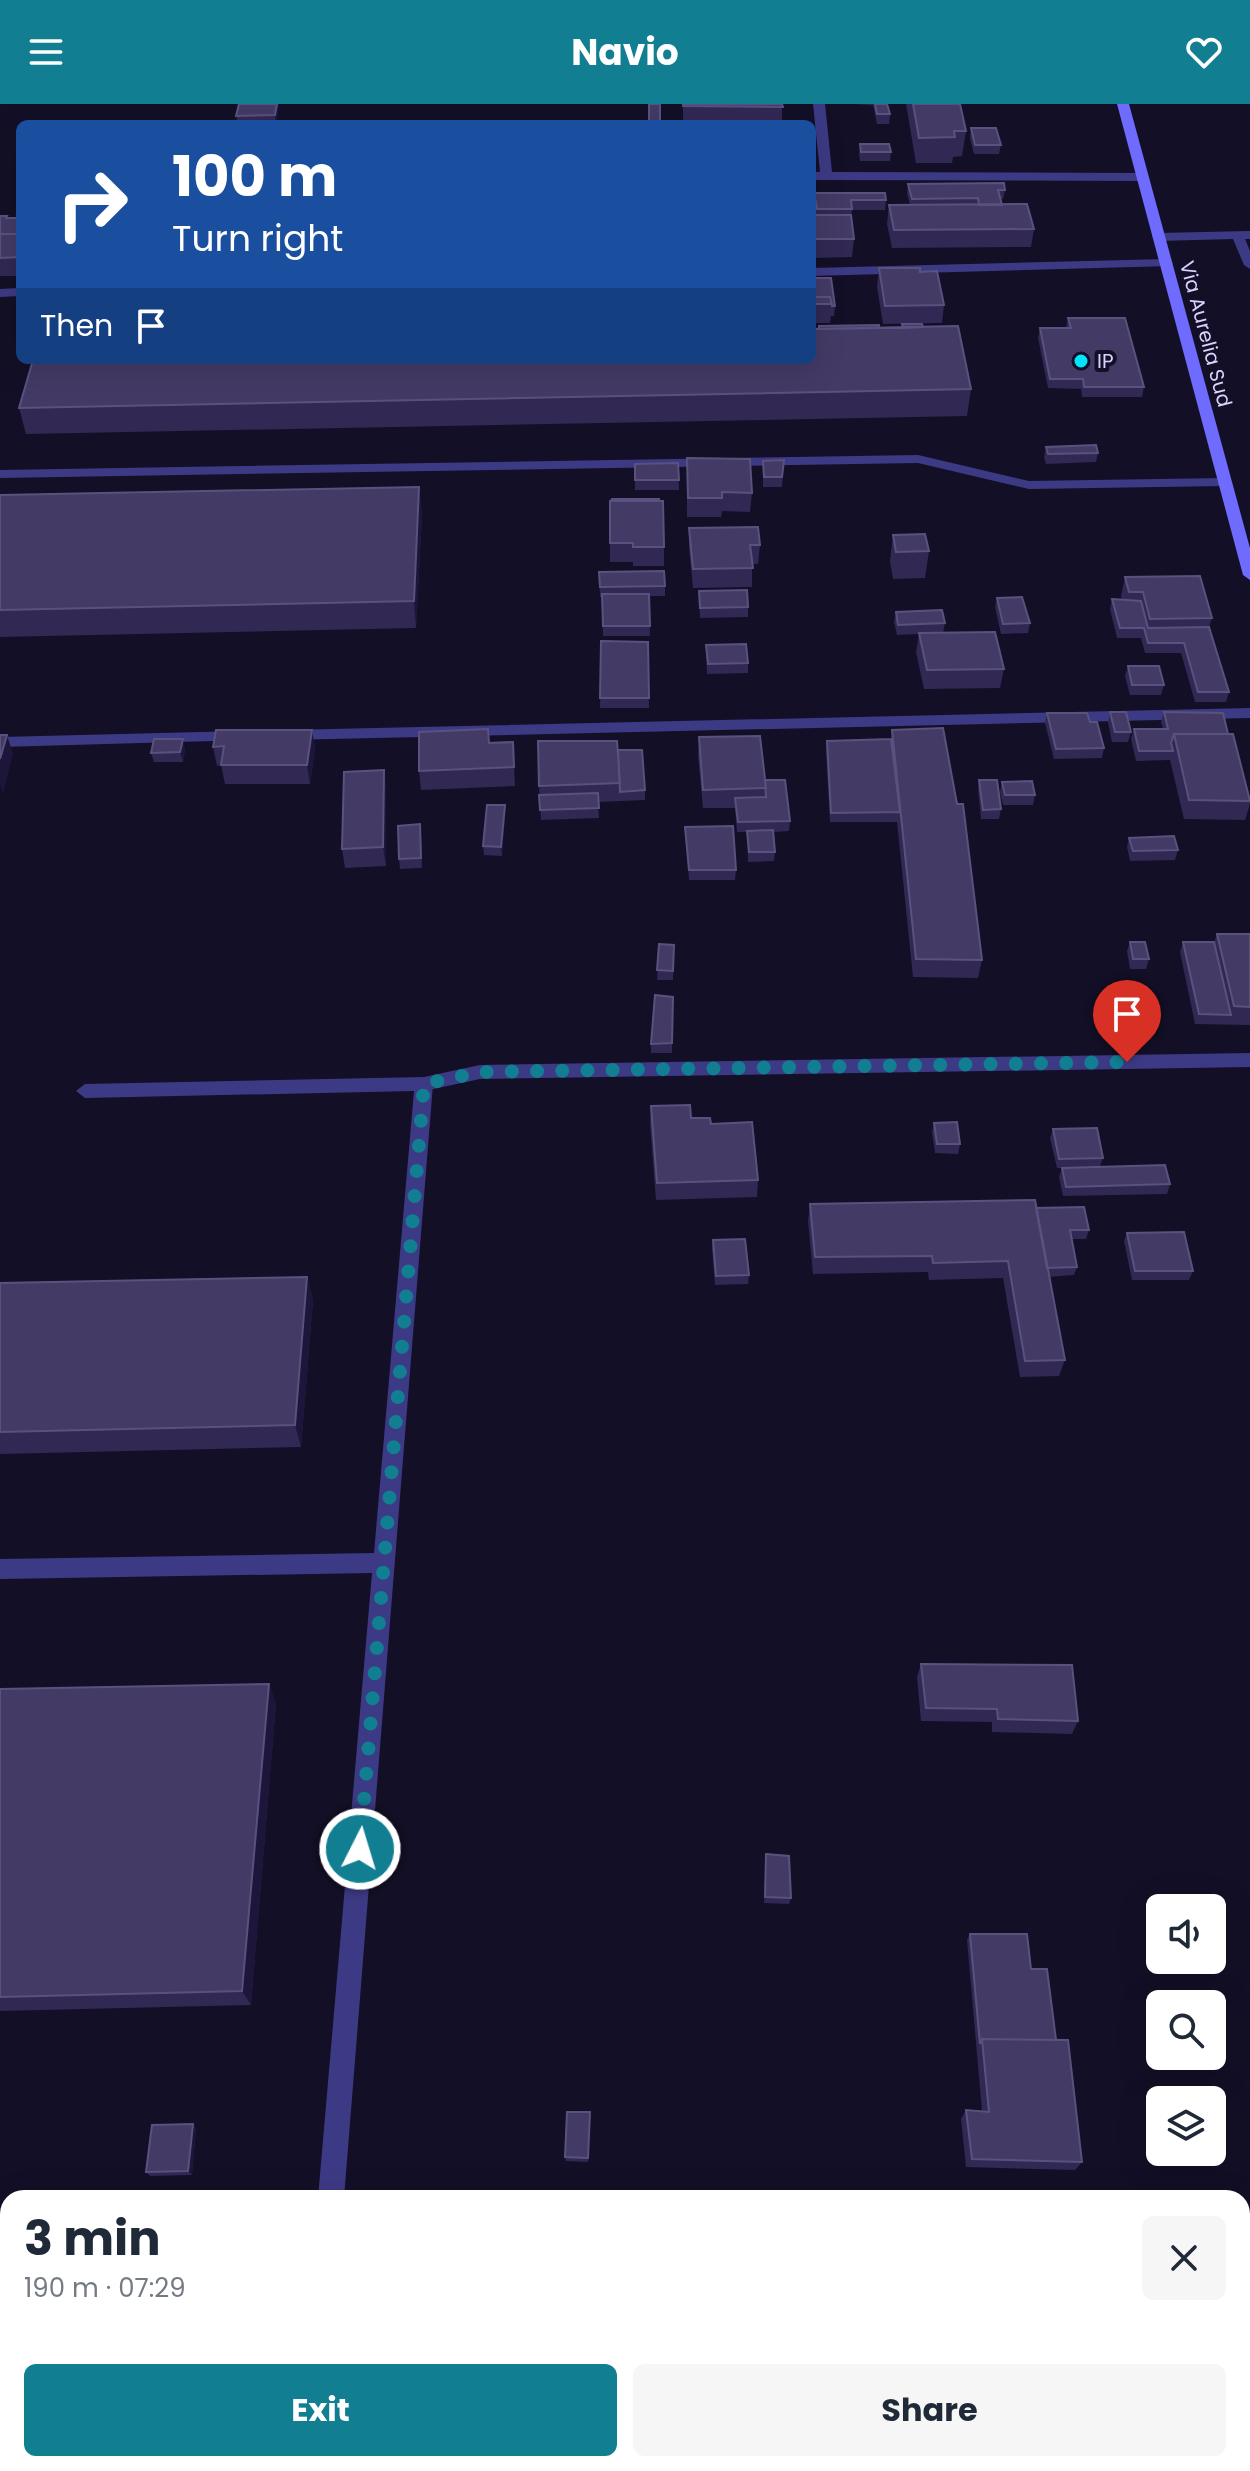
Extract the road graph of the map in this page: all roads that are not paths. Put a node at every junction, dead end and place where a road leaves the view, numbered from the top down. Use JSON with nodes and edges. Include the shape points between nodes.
{"nodes":[{"id":1,"x":819,"y":104,"type":"edge"},
{"id":2,"x":1123,"y":104,"type":"edge"},
{"id":3,"x":819,"y":176,"type":"edge"},
{"id":4,"x":1142,"y":177,"type":"junction"},
{"id":5,"x":1243,"y":235,"type":"edge"},
{"id":6,"x":1158,"y":237,"type":"junction"},
{"id":7,"x":1167,"y":263,"type":"junction"},
{"id":8,"x":1250,"y":265,"type":"edge"},
{"id":9,"x":816,"y":272,"type":"edge"},
{"id":10,"x":0,"y":474,"type":"edge"},
{"id":11,"x":1224,"y":482,"type":"junction"},
{"id":12,"x":1250,"y":575,"type":"edge"},
{"id":13,"x":1250,"y":713,"type":"edge"},
{"id":14,"x":0,"y":742,"type":"edge"},
{"id":15,"x":1250,"y":1060,"type":"edge"},
{"id":16,"x":424,"y":1084,"type":"junction"},
{"id":17,"x":85,"y":1091,"type":"dead end"},
{"id":18,"x":384,"y":1563,"type":"junction"},
{"id":19,"x":0,"y":1569,"type":"edge"},
{"id":20,"x":332,"y":2190,"type":"edge"}],
"edges":[{"from":1,"to":3,"type":"street"},
{"from":2,"to":4,"type":"main road","name":"Via Aurelia Sud"},
{"from":3,"to":4,"type":"street"},
{"from":4,"to":6,"type":"main road","name":"Via Aurelia Sud"},
{"from":5,"to":6,"type":"street"},
{"from":5,"to":8,"type":"street"},
{"from":6,"to":7,"type":"main road","name":"Via Aurelia Sud"},
{"from":7,"to":9,"type":"street"},
{"from":7,"to":11,"type":"main road","name":"Via Aurelia Sud"},
{"from":10,"to":11,"type":"street","via":[[918,459],[1029,485]]},
{"from":11,"to":12,"type":"main road","name":"Via Aurelia Sud"},
{"from":13,"to":14,"type":"street"},
{"from":15,"to":16,"type":"street","via":[[480,1072]]},
{"from":16,"to":17,"type":"street"},
{"from":16,"to":18,"type":"street"},
{"from":18,"to":19,"type":"street"},
{"from":18,"to":20,"type":"street"}]}
